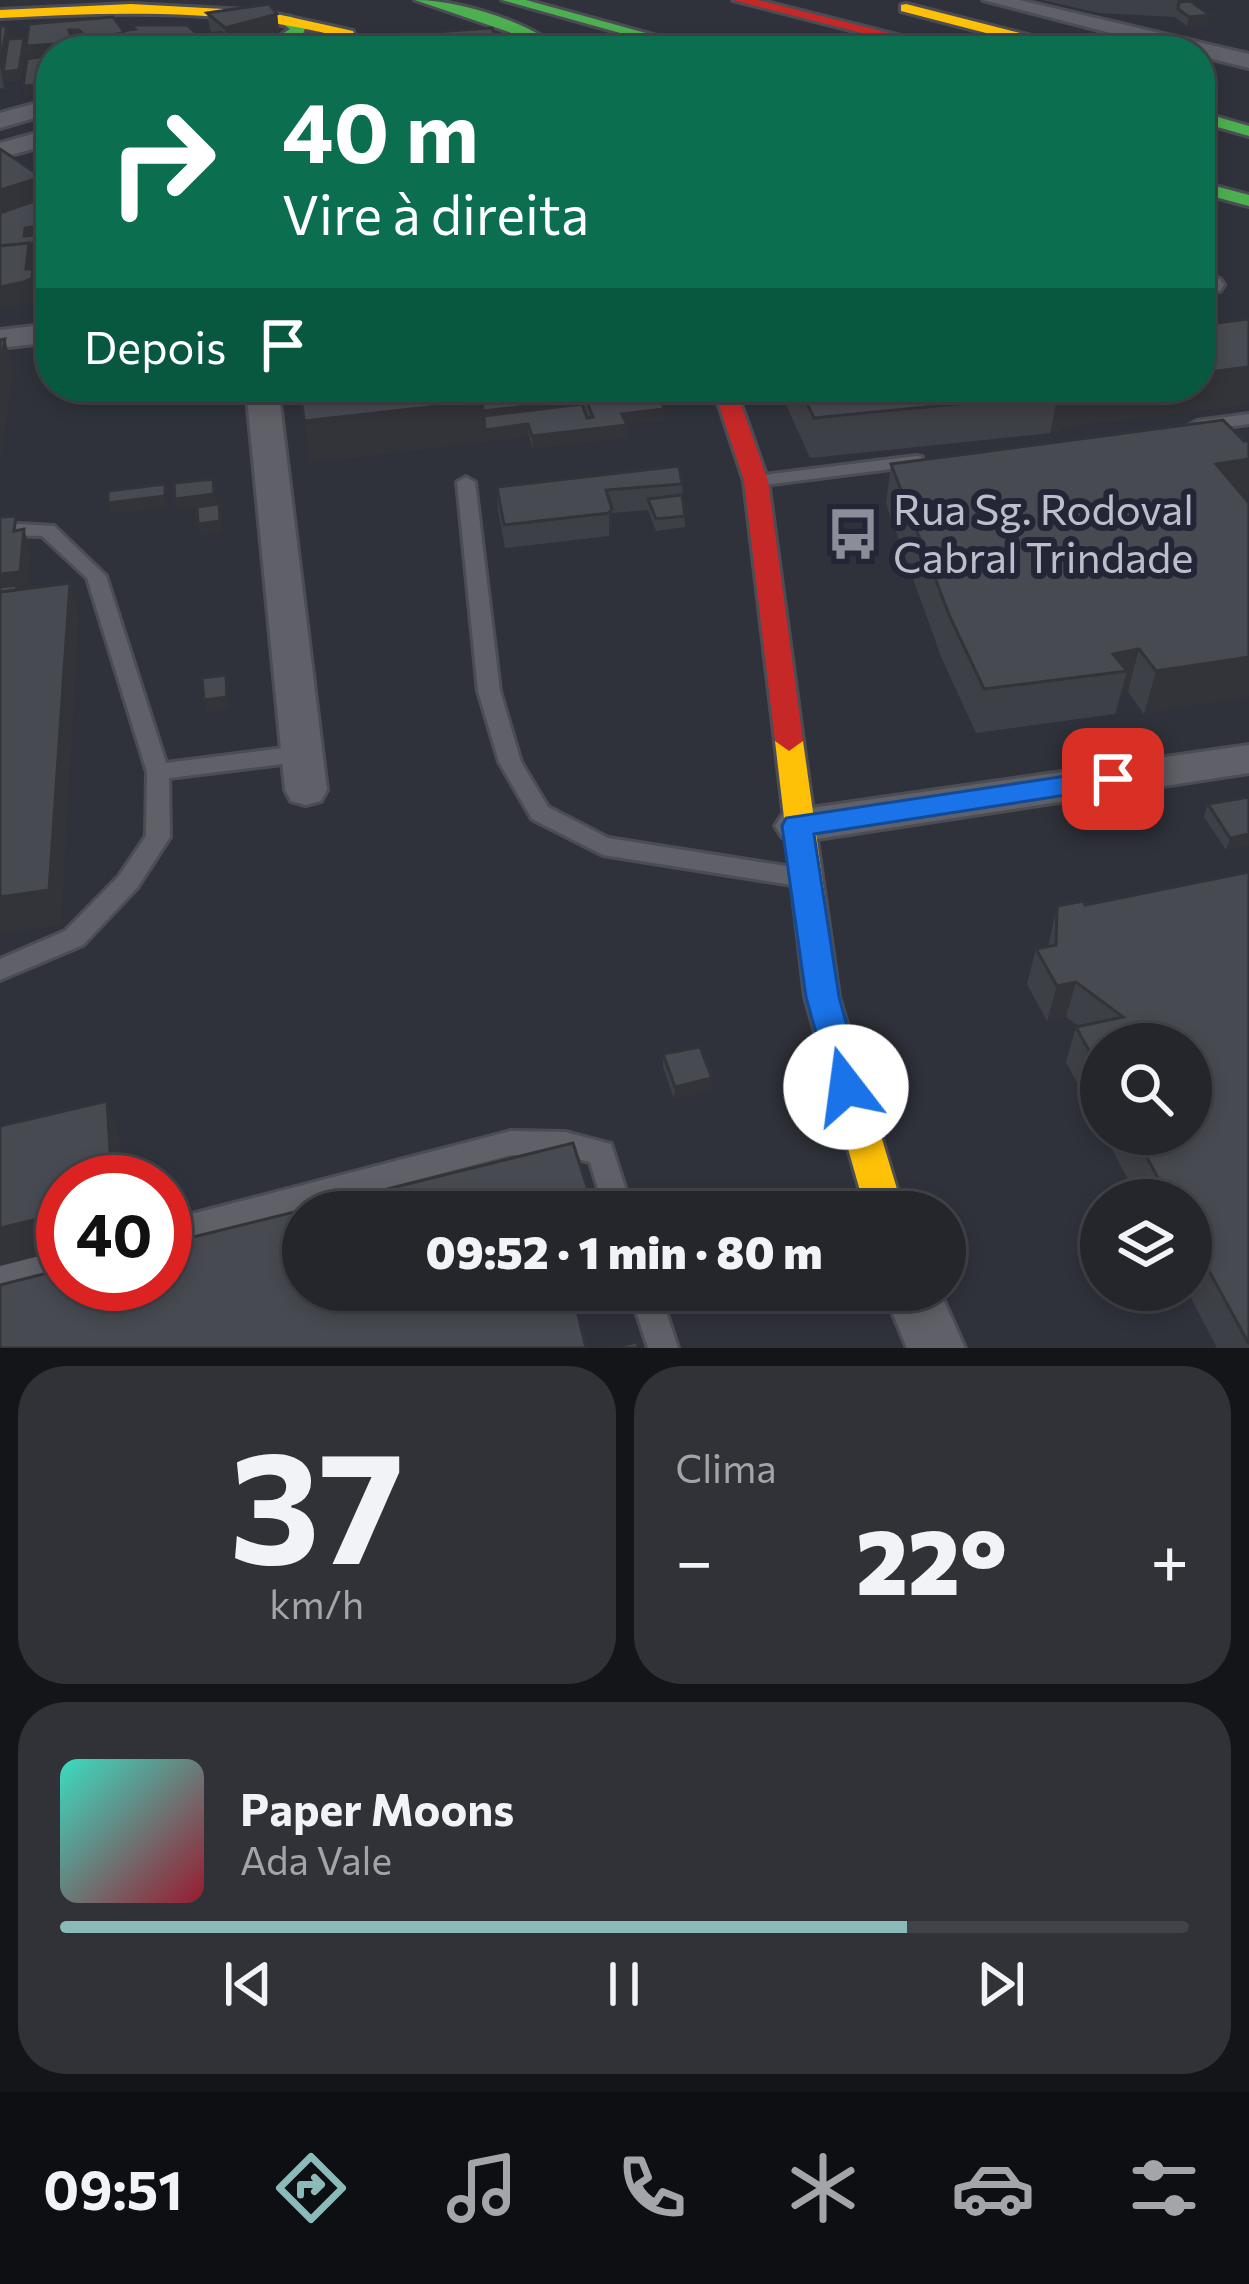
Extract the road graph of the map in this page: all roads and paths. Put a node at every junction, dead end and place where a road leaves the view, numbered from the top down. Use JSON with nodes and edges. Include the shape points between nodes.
{"nodes":[{"id":1,"x":422,"y":0,"type":"edge"},
{"id":2,"x":509,"y":0,"type":"edge"},
{"id":3,"x":740,"y":0,"type":"edge"},
{"id":4,"x":993,"y":0,"type":"edge"},
{"id":5,"x":880,"y":1,"type":"edge"},
{"id":6,"x":189,"y":11,"type":"edge"},
{"id":7,"x":0,"y":14,"type":"edge"},
{"id":8,"x":714,"y":17,"type":"dead end"},
{"id":9,"x":0,"y":34,"type":"edge"},
{"id":10,"x":295,"y":36,"type":"edge"},
{"id":11,"x":348,"y":36,"type":"edge"},
{"id":12,"x":528,"y":36,"type":"edge"},
{"id":13,"x":646,"y":36,"type":"edge"},
{"id":14,"x":785,"y":36,"type":"edge"},
{"id":15,"x":890,"y":36,"type":"edge"},
{"id":16,"x":1016,"y":36,"type":"edge"},
{"id":17,"x":1145,"y":36,"type":"edge"},
{"id":18,"x":1215,"y":53,"type":"edge"},
{"id":19,"x":1246,"y":60,"type":"edge"},
{"id":20,"x":36,"y":110,"type":"edge"},
{"id":21,"x":0,"y":121,"type":"edge"},
{"id":22,"x":1215,"y":122,"type":"edge"},
{"id":23,"x":1249,"y":130,"type":"edge"},
{"id":24,"x":36,"y":140,"type":"edge"},
{"id":25,"x":0,"y":151,"type":"edge"},
{"id":26,"x":1215,"y":191,"type":"edge"},
{"id":27,"x":1249,"y":201,"type":"edge"},
{"id":28,"x":36,"y":335,"type":"edge"},
{"id":29,"x":0,"y":339,"type":"edge"},
{"id":30,"x":264,"y":402,"type":"edge"},
{"id":31,"x":729,"y":402,"type":"edge"},
{"id":32,"x":1249,"y":419,"type":"edge"},
{"id":33,"x":1178,"y":428,"type":"edge"},
{"id":34,"x":944,"y":458,"type":"edge"},
{"id":35,"x":755,"y":481,"type":"junction"},
{"id":36,"x":466,"y":482,"type":"dead end"},
{"id":37,"x":0,"y":529,"type":"edge"},
{"id":38,"x":1249,"y":759,"type":"edge"},
{"id":39,"x":158,"y":772,"type":"junction"},
{"id":40,"x":303,"y":772,"type":"joint"},
{"id":41,"x":797,"y":826,"type":"junction"},
{"id":42,"x":805,"y":878,"type":"junction"},
{"id":43,"x":0,"y":970,"type":"edge"},
{"id":44,"x":328,"y":1191,"type":"edge"},
{"id":45,"x":613,"y":1191,"type":"edge"},
{"id":46,"x":879,"y":1191,"type":"edge"},
{"id":47,"x":282,"y":1203,"type":"edge"},
{"id":48,"x":192,"y":1227,"type":"edge"},
{"id":49,"x":36,"y":1267,"type":"edge"},
{"id":50,"x":0,"y":1277,"type":"edge"},
{"id":51,"x":651,"y":1311,"type":"edge"},
{"id":52,"x":920,"y":1311,"type":"edge"},
{"id":53,"x":663,"y":1348,"type":"edge"},
{"id":54,"x":936,"y":1348,"type":"edge"}],
"edges":[{"from":1,"to":12,"type":"main road"},
{"from":2,"to":13,"type":"main road"},
{"from":3,"to":15,"type":"main road"},
{"from":4,"to":17,"type":"street"},
{"from":5,"to":16,"type":"main road"},
{"from":6,"to":7,"type":"main road"},
{"from":6,"to":9,"type":"main road"},
{"from":6,"to":10,"type":"main road","via":[[266,16],[295,24]]},
{"from":6,"to":11,"type":"main road","via":[[256,2],[308,11]]},
{"from":8,"to":14,"type":"main road"},
{"from":18,"to":19,"type":"street"},
{"from":20,"to":21,"type":"street"},
{"from":22,"to":23,"type":"main road"},
{"from":24,"to":25,"type":"street"},
{"from":26,"to":27,"type":"main road"},
{"from":28,"to":29,"type":"street"},
{"from":30,"to":40,"type":"street"},
{"from":31,"to":35,"type":"main road"},
{"from":32,"to":33,"type":"lane"},
{"from":34,"to":35,"type":"lane"},
{"from":35,"to":41,"type":"main road"},
{"from":36,"to":42,"type":"lane","via":[[489,691],[510,762],[541,813],[603,846]]},
{"from":37,"to":39,"type":"lane","via":[[47,530],[96,576]]},
{"from":38,"to":41,"type":"street"},
{"from":39,"to":40,"type":"lane"},
{"from":39,"to":43,"type":"lane","via":[[158,837],[128,882],[74,938]]},
{"from":41,"to":42,"type":"main road"},
{"from":42,"to":46,"type":"main road","via":[[822,997]]},
{"from":44,"to":45,"type":"lane","via":[[511,1143],[601,1153]]},
{"from":47,"to":48,"type":"lane"},
{"from":49,"to":50,"type":"lane"},
{"from":51,"to":53,"type":"lane"},
{"from":52,"to":54,"type":"street"}]}
